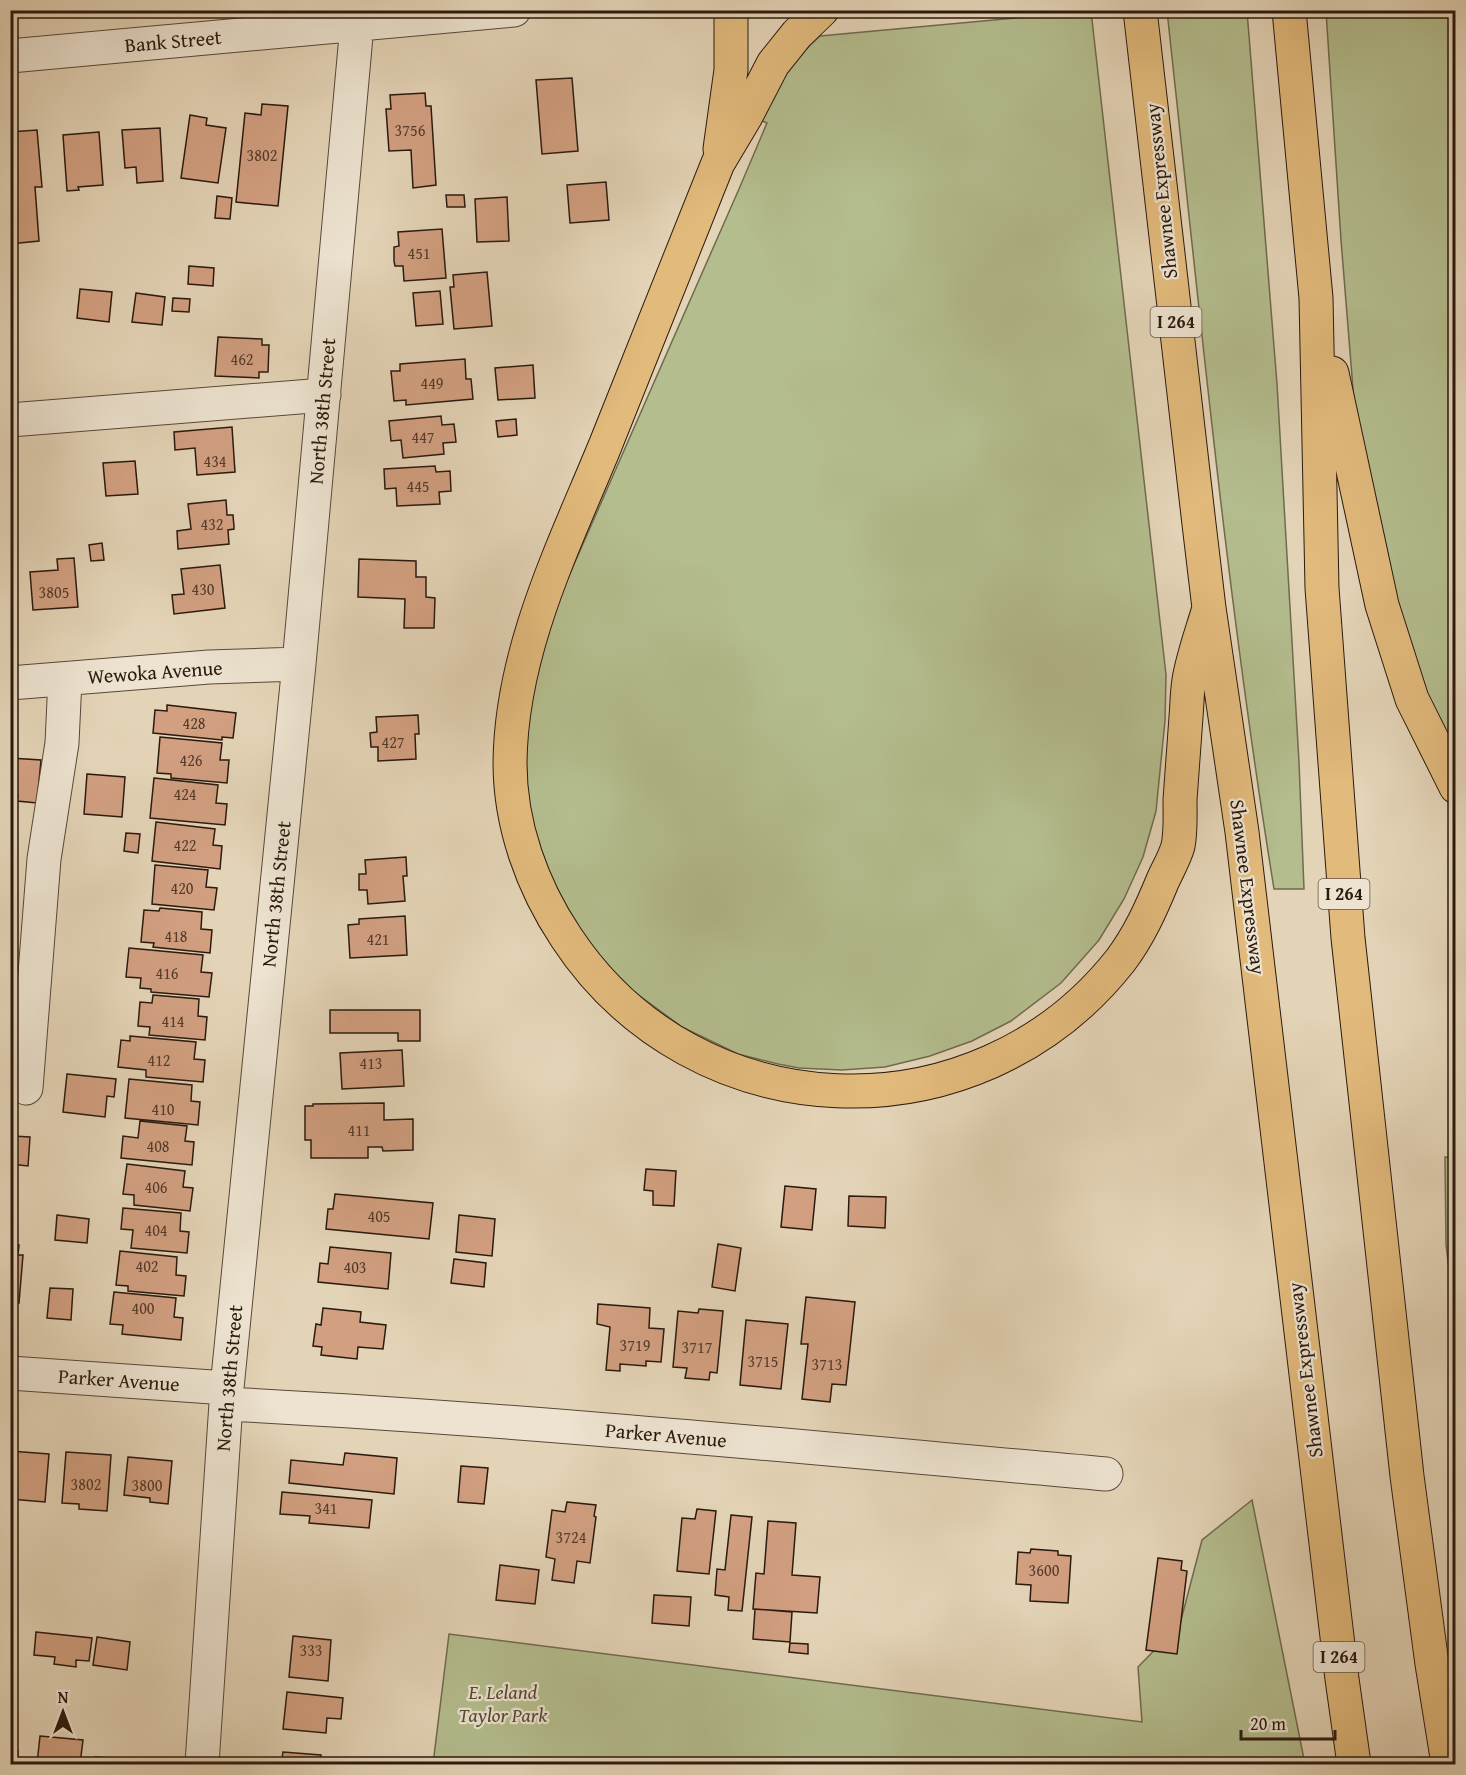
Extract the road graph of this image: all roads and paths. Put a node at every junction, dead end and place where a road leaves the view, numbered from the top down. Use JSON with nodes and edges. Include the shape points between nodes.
{"nodes":[{"id":1,"x":514,"y":10,"type":"edge"},
{"id":2,"x":730,"y":10,"type":"edge"},
{"id":3,"x":822,"y":10,"type":"edge"},
{"id":4,"x":1290,"y":15,"type":"edge"},
{"id":5,"x":249,"y":22,"type":"edge"},
{"id":6,"x":1142,"y":23,"type":"edge"},
{"id":7,"x":357,"y":25,"type":"junction"},
{"id":8,"x":10,"y":56,"type":"edge"},
{"id":9,"x":718,"y":163,"type":"junction"},
{"id":10,"x":1316,"y":298,"type":"junction"},
{"id":11,"x":324,"y":395,"type":"junction"},
{"id":12,"x":10,"y":420,"type":"edge"},
{"id":13,"x":1209,"y":608,"type":"junction"},
{"id":14,"x":299,"y":664,"type":"junction"},
{"id":15,"x":65,"y":679,"type":"junction"},
{"id":16,"x":10,"y":683,"type":"edge"},
{"id":17,"x":1455,"y":787,"type":"edge"},
{"id":18,"x":26,"y":1088,"type":"dead end"},
{"id":19,"x":10,"y":1373,"type":"edge"},
{"id":20,"x":227,"y":1396,"type":"junction"},
{"id":21,"x":1106,"y":1474,"type":"dead end"},
{"id":22,"x":202,"y":1764,"type":"edge"},
{"id":23,"x":1354,"y":1764,"type":"edge"},
{"id":24,"x":1448,"y":1764,"type":"edge"}],
"edges":[{"from":1,"to":7,"type":"street","name":"Bank Street"},
{"from":2,"to":9,"type":"highway","via":[[731,70]]},
{"from":3,"to":9,"type":"highway","via":[[773,64]]},
{"from":4,"to":10,"type":"highway","number":"I 264"},
{"from":5,"to":7,"type":"street","name":"Bank Street"},
{"from":5,"to":8,"type":"street","name":"Bank Street"},
{"from":6,"to":13,"type":"highway","name":"Shawnee Expressway","number":"I 264"},
{"from":7,"to":11,"type":"street","name":"North 38th Street"},
{"from":9,"to":13,"type":"highway","via":[[546,588],[520,675],[512,728],[514,809],[537,886],[576,953],[636,1015],[671,1041],[718,1064],[757,1078],[840,1091],[883,1090],[944,1080],[1000,1058],[1036,1038],[1089,995],[1122,958],[1146,922],[1178,845],[1189,680]]},
{"from":10,"to":17,"type":"highway","via":[[1382,605],[1412,699]]},
{"from":10,"to":24,"type":"highway","number":"I 264","via":[[1322,588],[1348,938],[1407,1476]]},
{"from":11,"to":12,"type":"street"},
{"from":11,"to":14,"type":"street","name":"North 38th Street"},
{"from":13,"to":23,"type":"highway","name":"Shawnee Expressway","number":"I 264","via":[[1242,832]]},
{"from":14,"to":15,"type":"street","name":"Wewoka Avenue"},
{"from":14,"to":20,"type":"street","name":"North 38th Street"},
{"from":15,"to":16,"type":"street","name":"Wewoka Avenue"},
{"from":15,"to":18,"type":"street","via":[[62,744],[44,859]]},
{"from":19,"to":20,"type":"street","name":"Parker Avenue"},
{"from":20,"to":21,"type":"street","name":"Parker Avenue"},
{"from":20,"to":22,"type":"street","name":"North 38th Street"}]}
